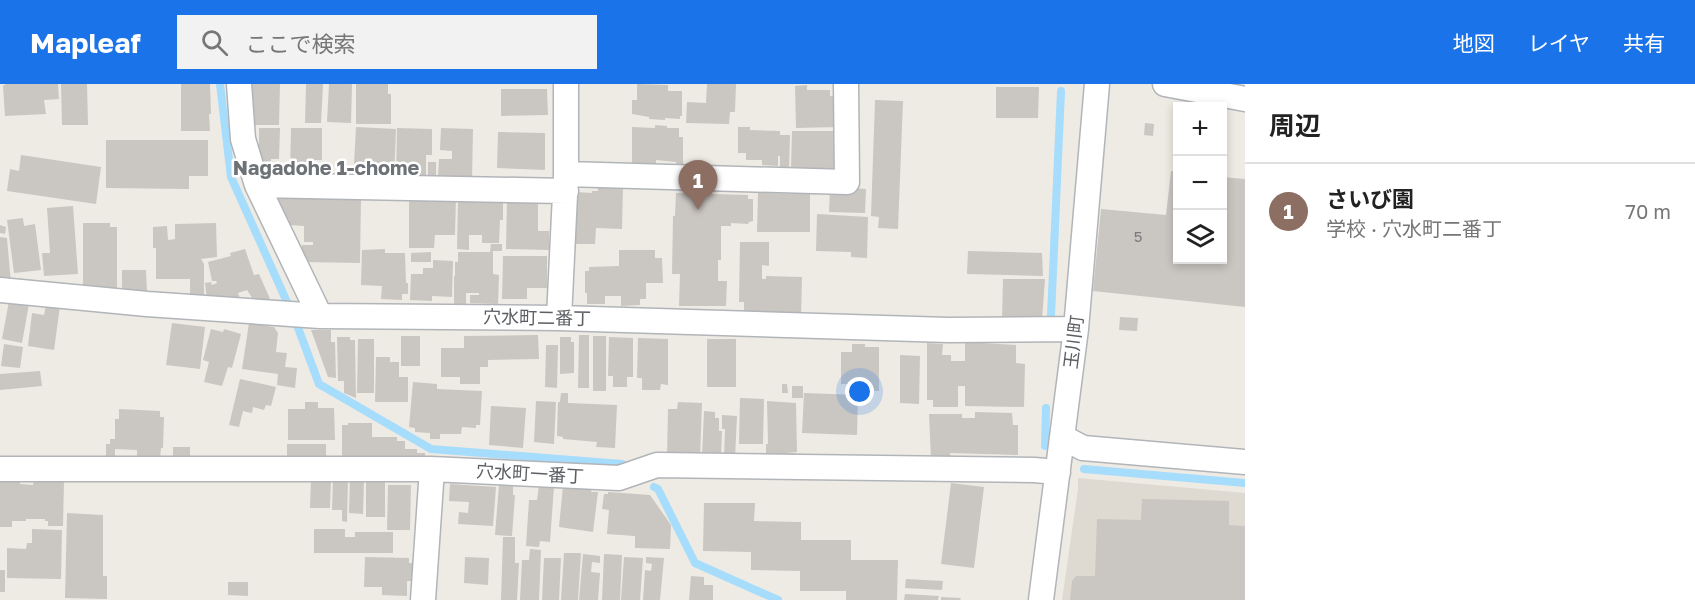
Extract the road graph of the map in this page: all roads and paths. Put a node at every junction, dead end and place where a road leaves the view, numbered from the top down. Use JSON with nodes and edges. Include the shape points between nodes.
{"nodes":[{"id":1,"x":239,"y":84,"type":"edge"},
{"id":2,"x":566,"y":84,"type":"edge"},
{"id":3,"x":846,"y":84,"type":"edge"},
{"id":4,"x":1097,"y":84,"type":"edge"},
{"id":5,"x":1165,"y":84,"type":"edge"},
{"id":6,"x":1245,"y":99,"type":"edge"},
{"id":7,"x":566,"y":183,"type":"junction"},
{"id":8,"x":256,"y":185,"type":"junction"},
{"id":9,"x":1,"y":296,"type":"edge"},
{"id":10,"x":320,"y":316,"type":"junction"},
{"id":11,"x":559,"y":318,"type":"junction"},
{"id":12,"x":1076,"y":329,"type":"junction"},
{"id":13,"x":1062,"y":436,"type":"junction"},
{"id":14,"x":1245,"y":462,"type":"edge"},
{"id":15,"x":0,"y":469,"type":"edge"},
{"id":16,"x":432,"y":469,"type":"junction"},
{"id":17,"x":1058,"y":472,"type":"junction"},
{"id":18,"x":423,"y":600,"type":"edge"},
{"id":19,"x":1041,"y":600,"type":"edge"}],
"edges":[{"from":1,"to":8,"type":"street","via":[[243,139]]},
{"from":2,"to":7,"type":"street"},
{"from":3,"to":7,"type":"street","via":[[847,182]]},
{"from":4,"to":12,"type":"street","name":"玉川町"},
{"from":5,"to":6,"type":"street"},
{"from":7,"to":8,"type":"street"},
{"from":7,"to":11,"type":"street"},
{"from":8,"to":10,"type":"street"},
{"from":9,"to":10,"type":"street","name":"穴水町二番丁"},
{"from":10,"to":11,"type":"street","name":"穴水町二番丁"},
{"from":11,"to":12,"type":"street","name":"穴水町二番丁","via":[[948,330]]},
{"from":12,"to":13,"type":"street","name":"玉川町"},
{"from":13,"to":14,"type":"street","via":[[1083,448]]},
{"from":13,"to":17,"type":"street","name":"玉川町"},
{"from":15,"to":16,"type":"street","name":"穴水町一番丁"},
{"from":16,"to":17,"type":"street","name":"穴水町一番丁","via":[[619,478],[657,465]]},
{"from":16,"to":18,"type":"street"},
{"from":17,"to":19,"type":"street","name":"玉川町"}]}
